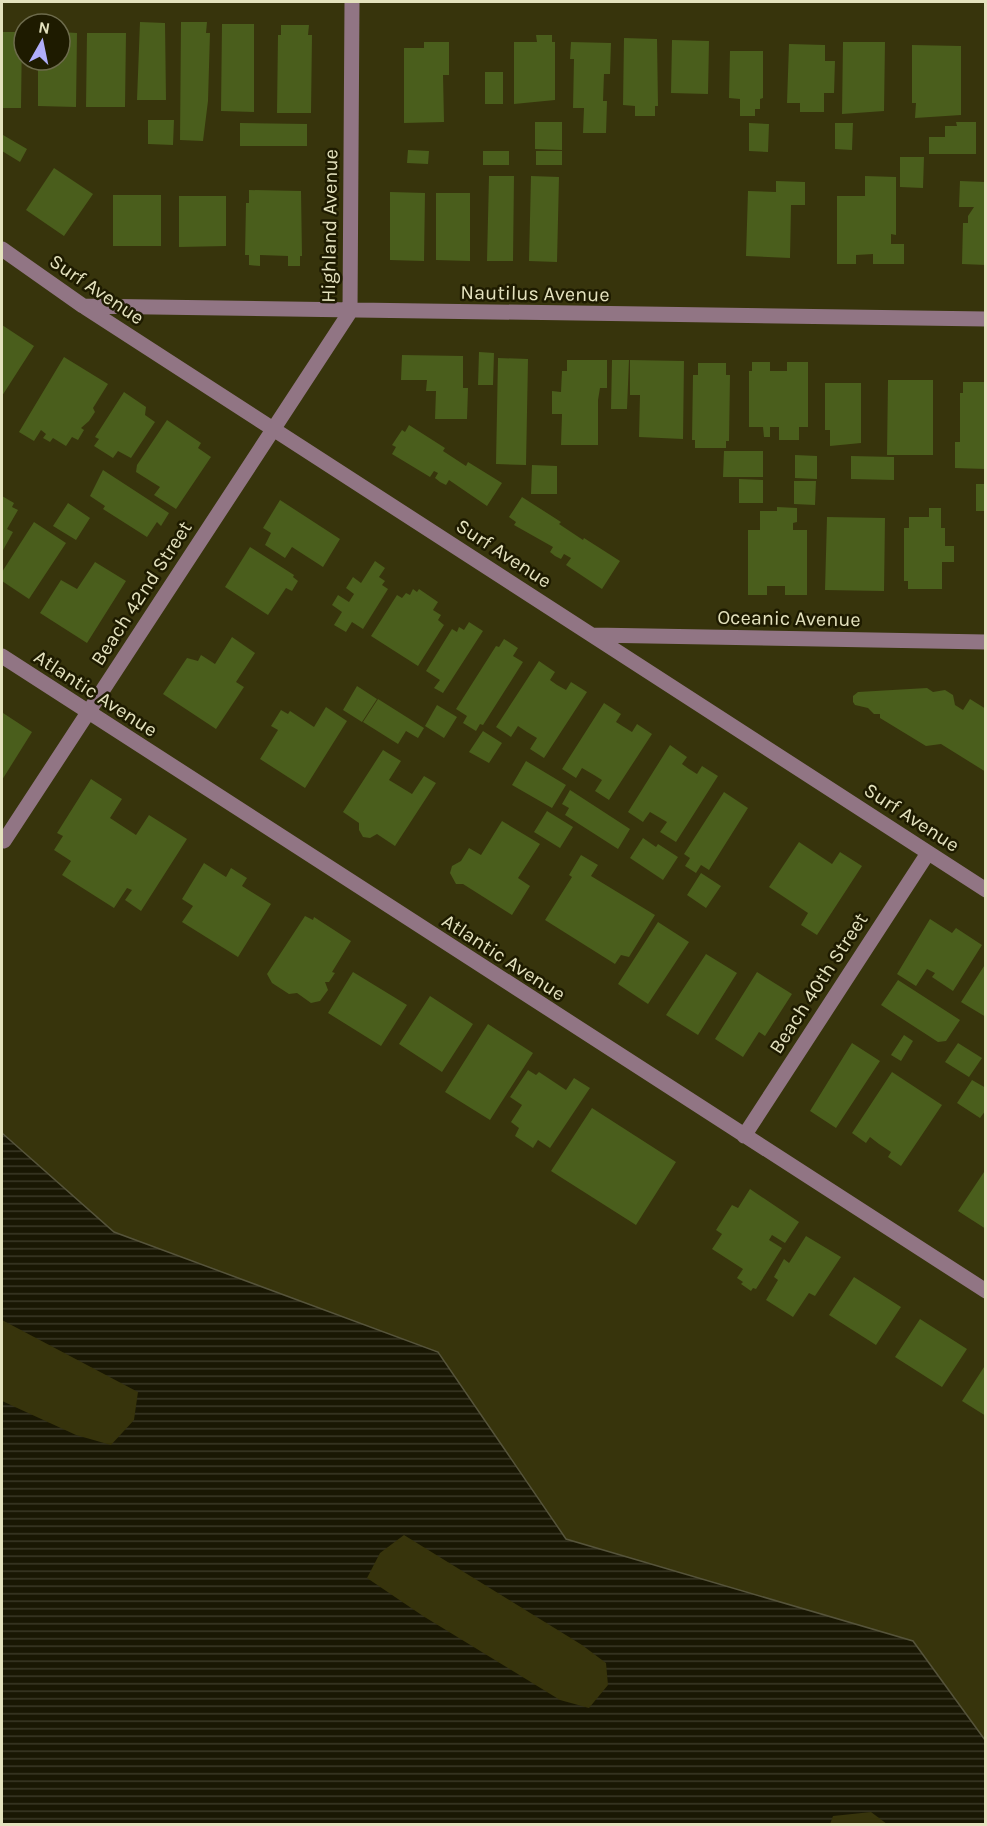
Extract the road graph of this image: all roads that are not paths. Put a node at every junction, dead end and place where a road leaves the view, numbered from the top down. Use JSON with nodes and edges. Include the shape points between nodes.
{"nodes":[{"id":1,"x":352,"y":2,"type":"edge"},
{"id":2,"x":2,"y":249,"type":"edge"},
{"id":3,"x":83,"y":306,"type":"junction"},
{"id":4,"x":350,"y":312,"type":"junction"},
{"id":5,"x":986,"y":319,"type":"edge"},
{"id":6,"x":273,"y":429,"type":"junction"},
{"id":7,"x":592,"y":635,"type":"junction"},
{"id":8,"x":986,"y":642,"type":"edge"},
{"id":9,"x":2,"y":656,"type":"edge"},
{"id":10,"x":87,"y":712,"type":"junction"},
{"id":11,"x":4,"y":841,"type":"dead end"},
{"id":12,"x":928,"y":853,"type":"junction"},
{"id":13,"x":986,"y":890,"type":"edge"},
{"id":14,"x":744,"y":1136,"type":"junction"},
{"id":15,"x":986,"y":1291,"type":"edge"}],
"edges":[{"from":1,"to":4,"type":"street","name":"Highland Avenue"},
{"from":2,"to":3,"type":"street","name":"Surf Avenue"},
{"from":3,"to":4,"type":"street","name":"Nautilus Avenue"},
{"from":3,"to":6,"type":"street","name":"Surf Avenue"},
{"from":4,"to":5,"type":"street","name":"Nautilus Avenue"},
{"from":4,"to":6,"type":"street","name":"Highland Avenue"},
{"from":6,"to":7,"type":"street","name":"Surf Avenue"},
{"from":6,"to":10,"type":"street","name":"Beach 42nd Street"},
{"from":7,"to":8,"type":"street","name":"Oceanic Avenue"},
{"from":7,"to":12,"type":"street","name":"Surf Avenue"},
{"from":9,"to":10,"type":"street","name":"Atlantic Avenue"},
{"from":10,"to":11,"type":"street","name":"Beach 42nd Street"},
{"from":10,"to":14,"type":"street","name":"Atlantic Avenue"},
{"from":12,"to":13,"type":"street","name":"Surf Avenue"},
{"from":12,"to":14,"type":"street","name":"Beach 40th Street"},
{"from":14,"to":15,"type":"street","name":"Atlantic Avenue"}]}
